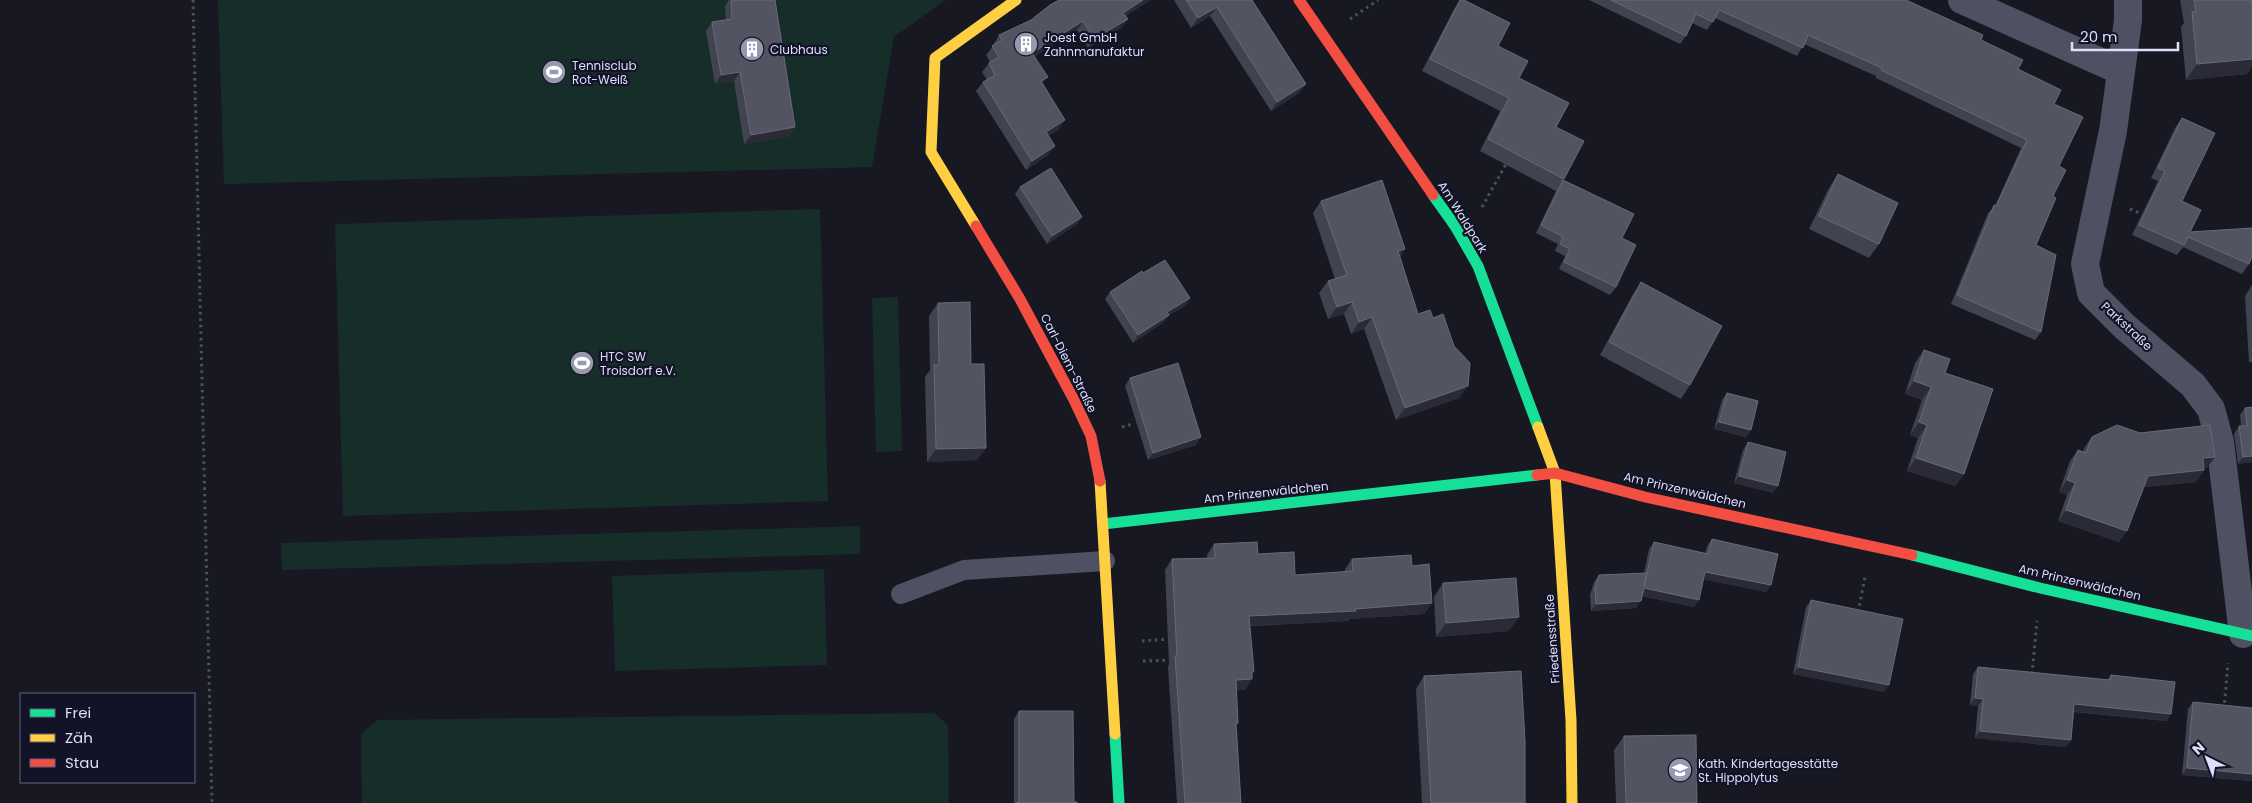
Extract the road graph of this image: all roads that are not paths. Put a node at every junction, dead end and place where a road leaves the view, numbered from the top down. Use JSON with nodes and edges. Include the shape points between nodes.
{"nodes":[{"id":1,"x":1016,"y":0,"type":"edge"},
{"id":2,"x":1299,"y":0,"type":"edge"},
{"id":3,"x":1962,"y":0,"type":"edge"},
{"id":4,"x":2128,"y":0,"type":"edge"},
{"id":5,"x":2121,"y":71,"type":"junction"},
{"id":6,"x":1555,"y":473,"type":"junction"},
{"id":7,"x":1103,"y":524,"type":"junction"},
{"id":8,"x":1106,"y":561,"type":"junction"},
{"id":9,"x":901,"y":594,"type":"dead end"},
{"id":10,"x":2242,"y":634,"type":"edge"},
{"id":11,"x":1119,"y":803,"type":"edge"},
{"id":12,"x":1572,"y":803,"type":"edge"}],
"edges":[{"from":1,"to":7,"type":"street","name":"Carl-Diem-Straße","via":[[935,58],[931,152],[1020,299],[1091,436],[1102,486]]},
{"from":2,"to":6,"type":"street","name":"Am Waldpark","via":[[1455,226],[1478,266]]},
{"from":3,"to":5,"type":"street"},
{"from":4,"to":5,"type":"street","name":"Parkstraße"},
{"from":5,"to":10,"type":"street","name":"Parkstraße","via":[[2085,264],[2091,293],[2193,385],[2211,409],[2220,442]]},
{"from":6,"to":7,"type":"street","name":"Am Prinzenwäldchen"},
{"from":6,"to":10,"type":"street","name":"Am Prinzenwäldchen","via":[[1645,497],[1872,545],[2040,588]]},
{"from":6,"to":12,"type":"street","name":"Friedensstraße","via":[[1571,720]]},
{"from":7,"to":8,"type":"street","name":"Carl-Diem-Straße"},
{"from":8,"to":9,"type":"lane","via":[[964,570]]},
{"from":8,"to":11,"type":"street","name":"Carl-Diem-Straße"}]}
